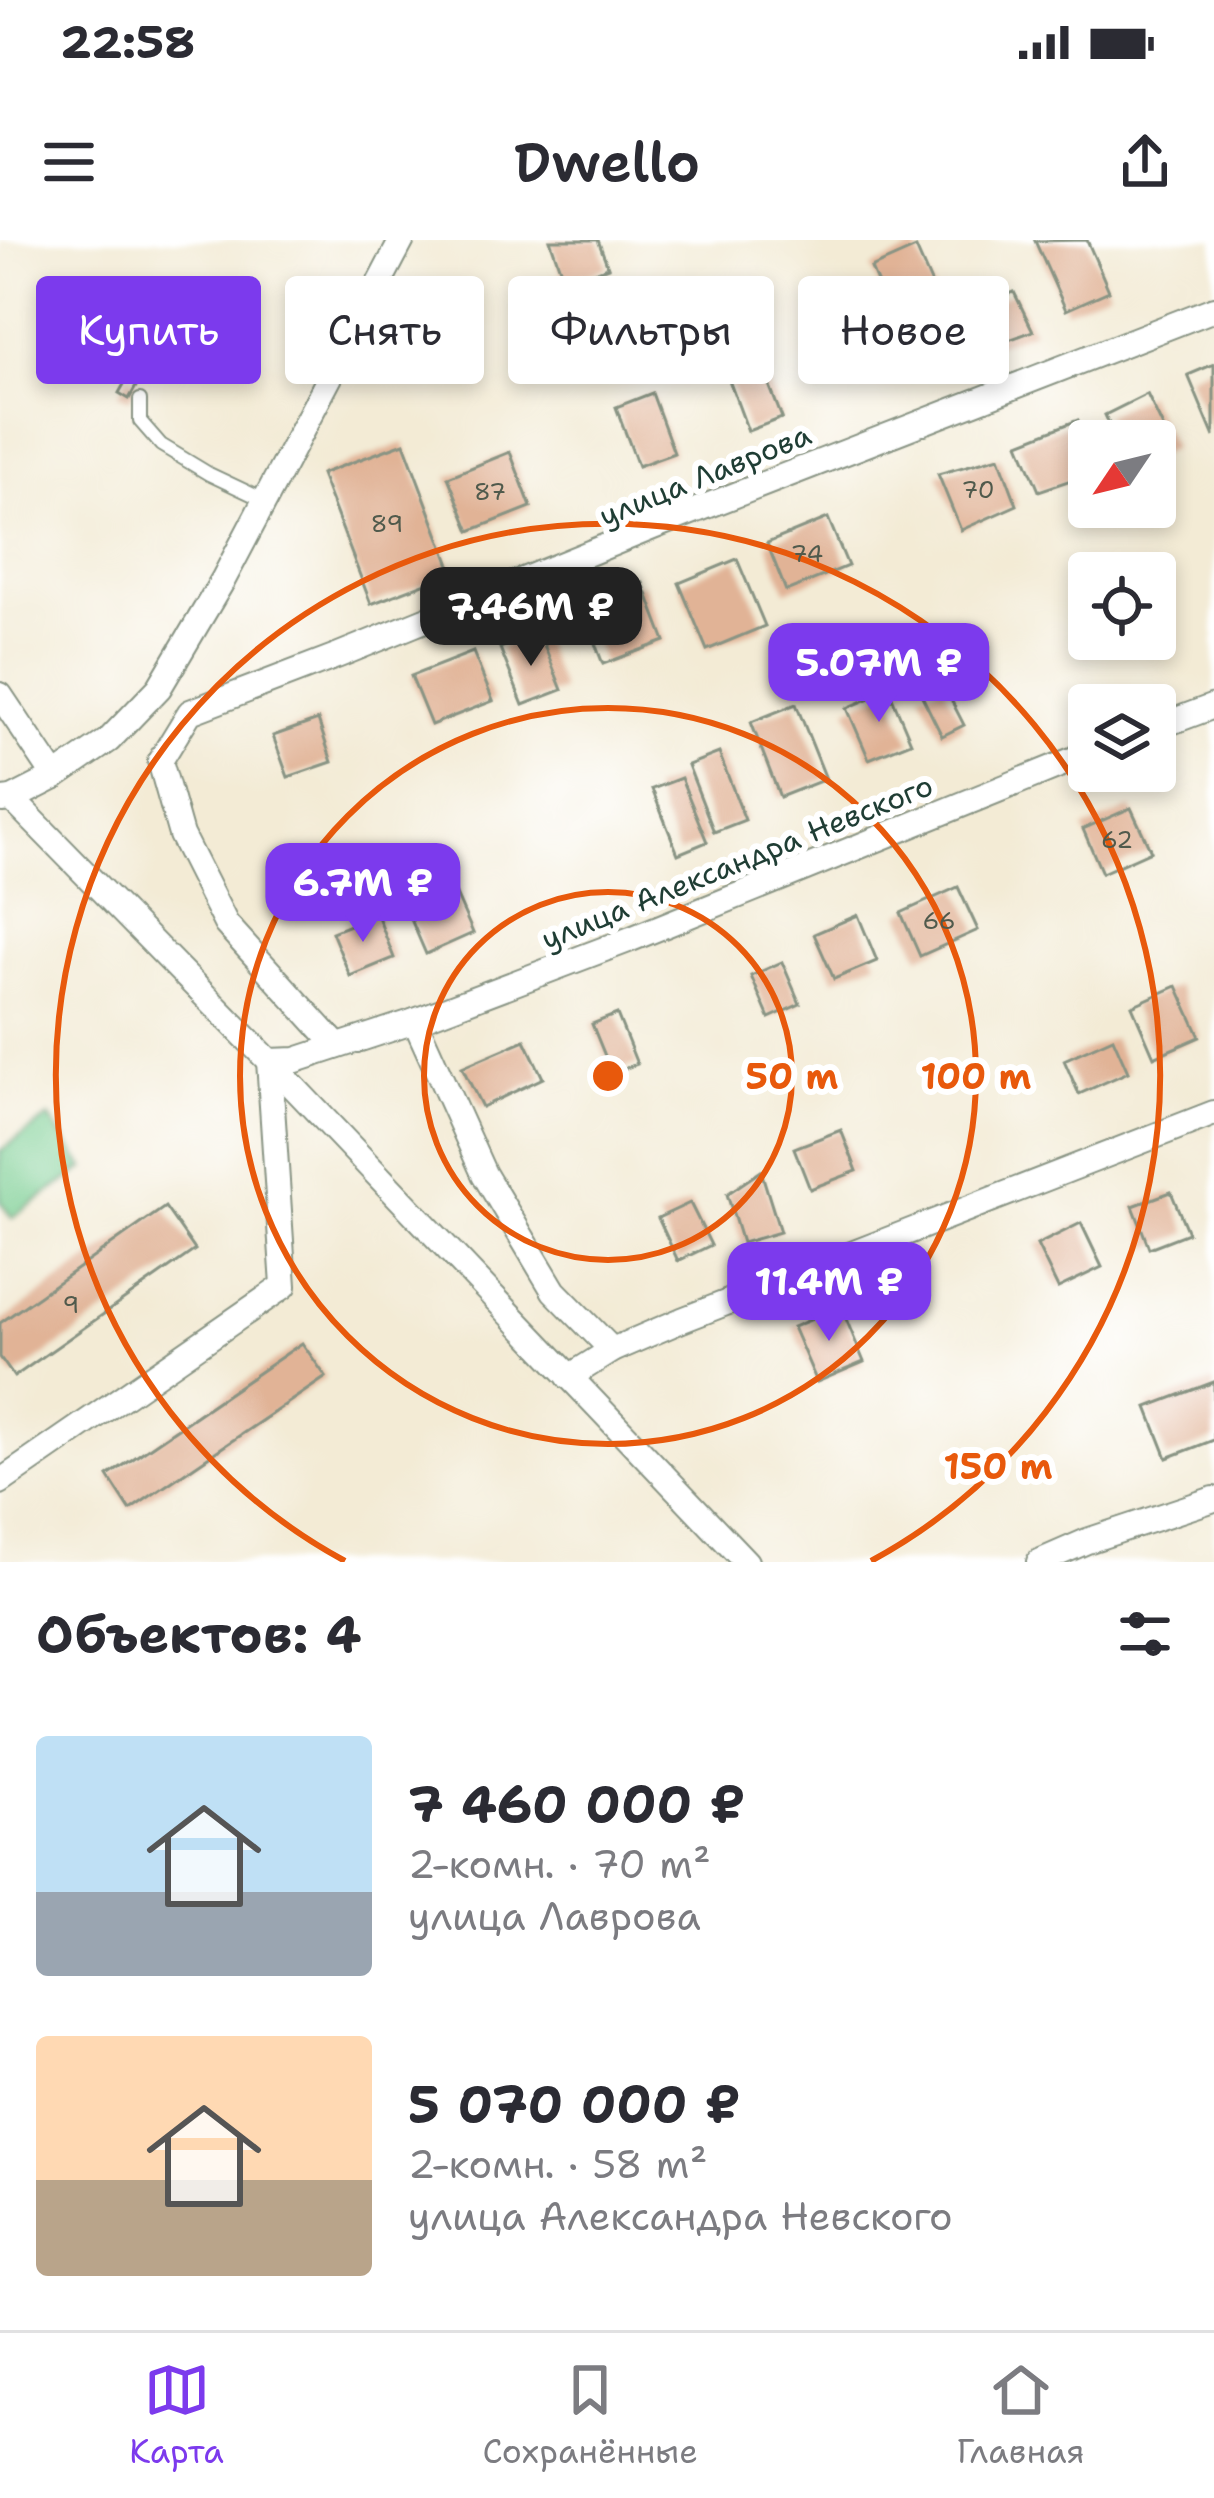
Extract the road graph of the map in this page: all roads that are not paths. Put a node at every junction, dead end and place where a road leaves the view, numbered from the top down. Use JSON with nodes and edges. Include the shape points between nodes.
{"nodes":[{"id":1,"x":402,"y":240,"type":"edge"},
{"id":2,"x":1214,"y":309,"type":"edge"},
{"id":3,"x":140,"y":400,"type":"dead end"},
{"id":4,"x":265,"y":501,"type":"junction"},
{"id":5,"x":0,"y":695,"type":"edge"},
{"id":6,"x":1214,"y":706,"type":"edge"},
{"id":7,"x":1176,"y":720,"type":"edge"},
{"id":8,"x":1068,"y":762,"type":"edge"},
{"id":9,"x":55,"y":777,"type":"junction"},
{"id":10,"x":6,"y":799,"type":"edge"},
{"id":11,"x":415,"y":1021,"type":"junction"},
{"id":12,"x":338,"y":1046,"type":"junction"},
{"id":13,"x":269,"y":1060,"type":"junction"},
{"id":14,"x":1214,"y":1113,"type":"edge"},
{"id":15,"x":612,"y":1350,"type":"junction"},
{"id":16,"x":568,"y":1377,"type":"junction"},
{"id":17,"x":0,"y":1482,"type":"edge"},
{"id":18,"x":1214,"y":1498,"type":"edge"},
{"id":19,"x":746,"y":1562,"type":"edge"},
{"id":20,"x":1039,"y":1562,"type":"edge"}],
"edges":[{"from":1,"to":4,"type":"street"},
{"from":2,"to":12,"type":"street","name":"улица Лаврова","via":[[190,712],[160,761],[181,836],[226,924]]},
{"from":3,"to":4,"type":"lane","via":[[140,421],[161,445]]},
{"from":4,"to":9,"type":"street","via":[[159,688],[109,740]]},
{"from":5,"to":9,"type":"street"},
{"from":6,"to":7,"type":"street"},
{"from":8,"to":11,"type":"street","name":"улица Александра Невского"},
{"from":9,"to":10,"type":"street"},
{"from":10,"to":13,"type":"street"},
{"from":11,"to":12,"type":"street","name":"улица Александра Невского"},
{"from":11,"to":15,"type":"street","via":[[484,1174],[554,1291]]},
{"from":12,"to":13,"type":"street","name":"улица Александра Невского"},
{"from":13,"to":16,"type":"street"},
{"from":13,"to":17,"type":"street","via":[[284,1286]]},
{"from":14,"to":15,"type":"street"},
{"from":15,"to":16,"type":"street"},
{"from":16,"to":19,"type":"street"},
{"from":18,"to":20,"type":"street"}]}
